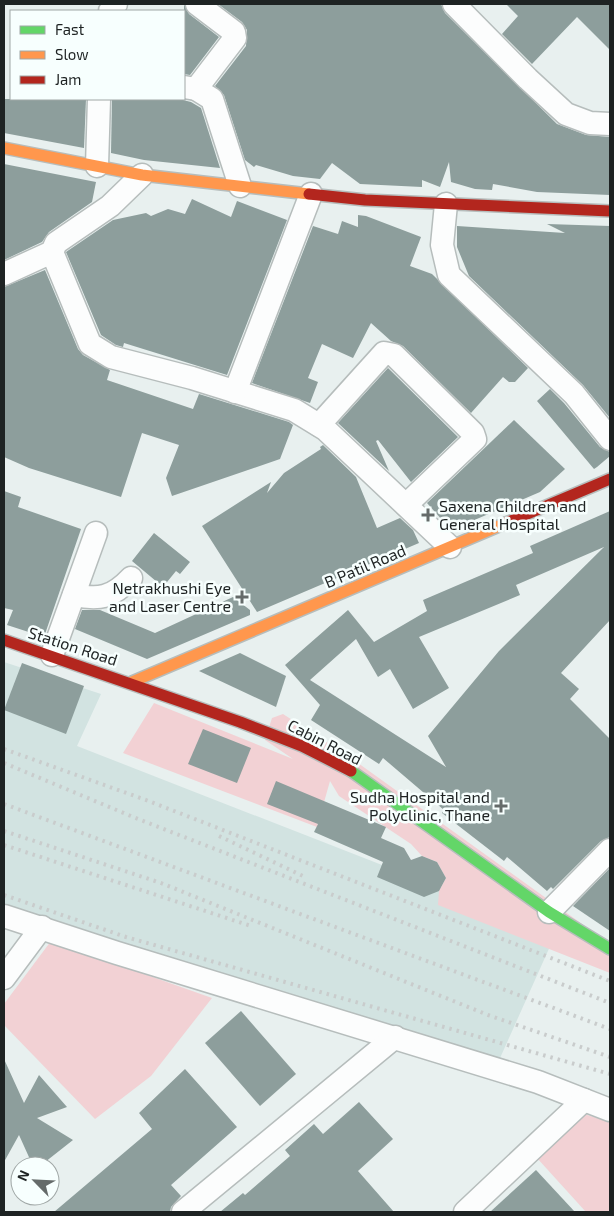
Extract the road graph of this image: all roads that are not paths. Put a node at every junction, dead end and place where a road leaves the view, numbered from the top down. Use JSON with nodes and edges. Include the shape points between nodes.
{"nodes":[{"id":1,"x":197,"y":4,"type":"edge"},
{"id":2,"x":454,"y":4,"type":"edge"},
{"id":3,"x":190,"y":88,"type":"edge"},
{"id":4,"x":100,"y":100,"type":"edge"},
{"id":5,"x":610,"y":124,"type":"edge"},
{"id":6,"x":4,"y":148,"type":"edge"},
{"id":7,"x":97,"y":166,"type":"junction"},
{"id":8,"x":142,"y":175,"type":"junction"},
{"id":9,"x":240,"y":186,"type":"junction"},
{"id":10,"x":311,"y":194,"type":"junction"},
{"id":11,"x":446,"y":204,"type":"junction"},
{"id":12,"x":610,"y":211,"type":"edge"},
{"id":13,"x":52,"y":252,"type":"junction"},
{"id":14,"x":4,"y":274,"type":"edge"},
{"id":15,"x":235,"y":392,"type":"junction"},
{"id":16,"x":320,"y":425,"type":"junction"},
{"id":17,"x":610,"y":439,"type":"edge"},
{"id":18,"x":610,"y":479,"type":"edge"},
{"id":19,"x":406,"y":505,"type":"junction"},
{"id":20,"x":96,"y":532,"type":"dead end"},
{"id":21,"x":450,"y":547,"type":"junction"},
{"id":22,"x":131,"y":578,"type":"dead end"},
{"id":23,"x":74,"y":595,"type":"junction"},
{"id":24,"x":4,"y":640,"type":"edge"},
{"id":25,"x":52,"y":655,"type":"junction"},
{"id":26,"x":132,"y":682,"type":"junction"},
{"id":27,"x":610,"y":850,"type":"edge"},
{"id":28,"x":549,"y":912,"type":"junction"},
{"id":29,"x":4,"y":916,"type":"edge"},
{"id":30,"x":42,"y":927,"type":"junction"},
{"id":31,"x":610,"y":949,"type":"edge"},
{"id":32,"x":4,"y":978,"type":"edge"},
{"id":33,"x":395,"y":1037,"type":"junction"},
{"id":34,"x":584,"y":1100,"type":"junction"},
{"id":35,"x":610,"y":1110,"type":"edge"},
{"id":36,"x":183,"y":1212,"type":"edge"},
{"id":37,"x":465,"y":1212,"type":"edge"}],
"edges":[{"from":1,"to":3,"type":"street","via":[[234,32],[235,38]]},
{"from":2,"to":5,"type":"street","via":[[566,114],[590,123]]},
{"from":3,"to":9,"type":"street","via":[[212,100]]},
{"from":4,"to":7,"type":"street"},
{"from":6,"to":7,"type":"street"},
{"from":7,"to":8,"type":"street"},
{"from":8,"to":9,"type":"street"},
{"from":8,"to":13,"type":"street","via":[[110,206],[56,243]]},
{"from":9,"to":10,"type":"street"},
{"from":10,"to":11,"type":"street"},
{"from":10,"to":15,"type":"street"},
{"from":11,"to":12,"type":"street"},
{"from":11,"to":17,"type":"street","via":[[442,245],[449,275],[574,394]]},
{"from":13,"to":14,"type":"street"},
{"from":13,"to":15,"type":"street","via":[[90,344],[111,357]]},
{"from":15,"to":16,"type":"street","via":[[294,410]]},
{"from":16,"to":19,"type":"street"},
{"from":16,"to":19,"type":"street","via":[[384,353],[394,355],[473,433],[474,439]]},
{"from":18,"to":21,"type":"street","name":"B Patil Road"},
{"from":19,"to":21,"type":"street"},
{"from":20,"to":23,"type":"street"},
{"from":21,"to":26,"type":"street","name":"B Patil Road"},
{"from":22,"to":23,"type":"street","via":[[102,598]]},
{"from":23,"to":25,"type":"street"},
{"from":24,"to":25,"type":"street","name":"Station Road"},
{"from":25,"to":26,"type":"street","name":"Station Road"},
{"from":26,"to":28,"type":"street","name":"Cabin Road","via":[[302,746],[347,768]]},
{"from":27,"to":28,"type":"street"},
{"from":28,"to":31,"type":"street","name":"Cabin Road"},
{"from":29,"to":30,"type":"street"},
{"from":30,"to":32,"type":"street"},
{"from":30,"to":33,"type":"street","via":[[117,953]]},
{"from":33,"to":34,"type":"street","via":[[538,1082]]},
{"from":33,"to":36,"type":"street"},
{"from":34,"to":35,"type":"street"},
{"from":34,"to":37,"type":"street"}]}
